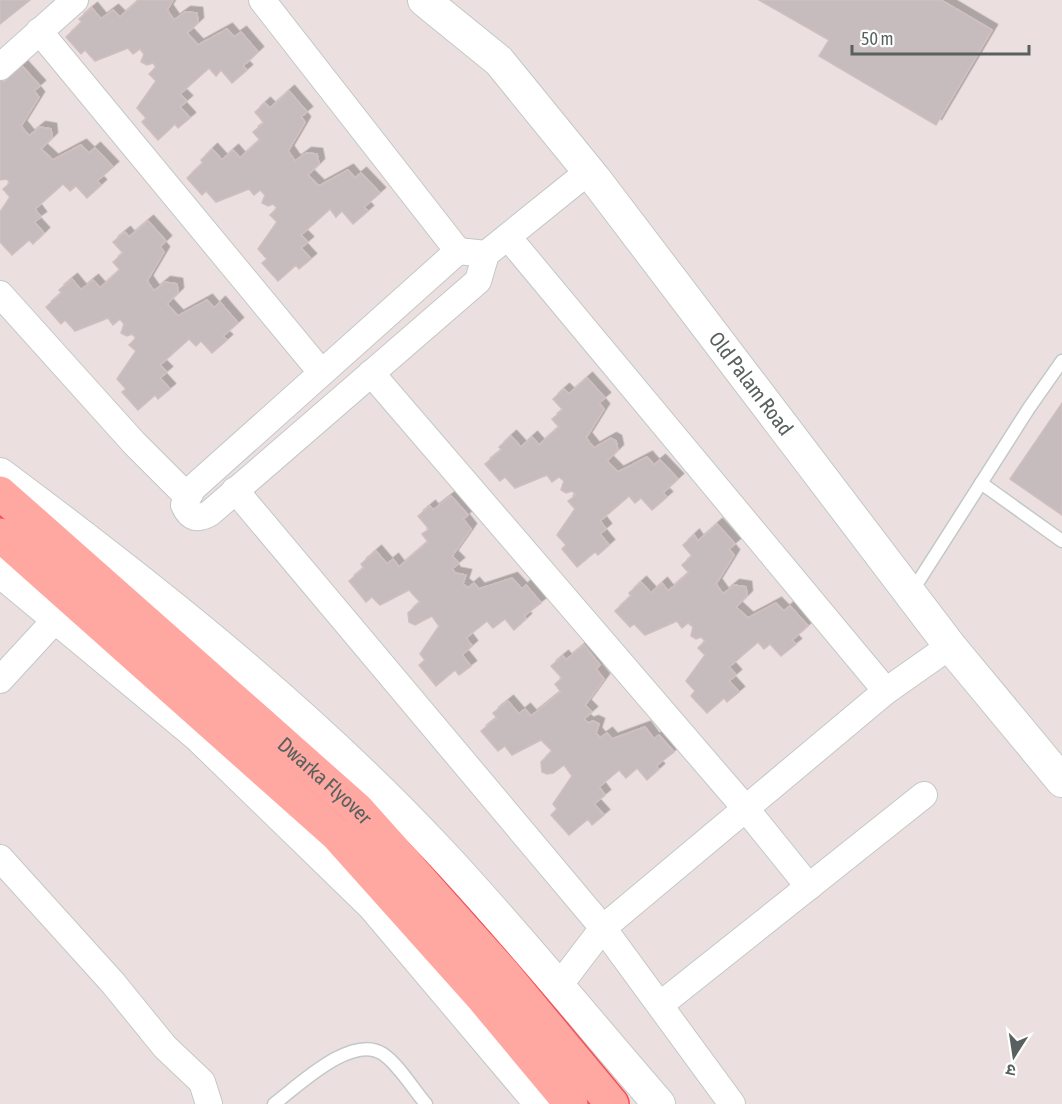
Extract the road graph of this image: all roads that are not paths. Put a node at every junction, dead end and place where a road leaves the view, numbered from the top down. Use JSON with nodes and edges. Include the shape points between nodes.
{"nodes":[{"id":1,"x":75,"y":0,"type":"edge"},
{"id":2,"x":262,"y":0,"type":"edge"},
{"id":3,"x":424,"y":0,"type":"edge"},
{"id":4,"x":39,"y":31,"type":"junction"},
{"id":5,"x":0,"y":67,"type":"edge"},
{"id":6,"x":589,"y":171,"type":"junction"},
{"id":7,"x":508,"y":237,"type":"junction"},
{"id":8,"x":458,"y":251,"type":"junction"},
{"id":9,"x":486,"y":254,"type":"junction"},
{"id":10,"x":0,"y":294,"type":"edge"},
{"id":11,"x":1062,"y":361,"type":"edge"},
{"id":12,"x":321,"y":372,"type":"junction"},
{"id":13,"x":371,"y":373,"type":"junction"},
{"id":14,"x":0,"y":474,"type":"edge"},
{"id":15,"x":981,"y":483,"type":"junction"},
{"id":16,"x":235,"y":490,"type":"junction"},
{"id":17,"x":0,"y":493,"type":"edge"},
{"id":18,"x":188,"y":496,"type":"junction"},
{"id":19,"x":0,"y":535,"type":"edge"},
{"id":20,"x":1062,"y":541,"type":"edge"},
{"id":21,"x":0,"y":571,"type":"edge"},
{"id":22,"x":910,"y":594,"type":"junction"},
{"id":23,"x":57,"y":618,"type":"junction"},
{"id":24,"x":950,"y":646,"type":"junction"},
{"id":25,"x":0,"y":680,"type":"edge"},
{"id":26,"x":886,"y":691,"type":"junction"},
{"id":27,"x":1062,"y":781,"type":"edge"},
{"id":28,"x":924,"y":795,"type":"dead end"},
{"id":29,"x":746,"y":809,"type":"junction"},
{"id":30,"x":0,"y":858,"type":"edge"},
{"id":31,"x":809,"y":886,"type":"junction"},
{"id":32,"x":603,"y":928,"type":"junction"},
{"id":33,"x":558,"y":987,"type":"junction"},
{"id":34,"x":660,"y":1005,"type":"junction"},
{"id":35,"x":209,"y":1104,"type":"edge"},
{"id":36,"x":274,"y":1104,"type":"edge"},
{"id":37,"x":426,"y":1104,"type":"edge"},
{"id":38,"x":541,"y":1104,"type":"edge"},
{"id":39,"x":571,"y":1104,"type":"edge"},
{"id":40,"x":612,"y":1104,"type":"edge"},
{"id":41,"x":660,"y":1104,"type":"edge"},
{"id":42,"x":732,"y":1104,"type":"edge"}],
"edges":[{"from":1,"to":4,"type":"street"},
{"from":2,"to":8,"type":"street"},
{"from":3,"to":6,"type":"street","name":"Old Palam Road","via":[[499,61]]},
{"from":4,"to":5,"type":"street"},
{"from":4,"to":12,"type":"street"},
{"from":6,"to":7,"type":"street"},
{"from":6,"to":22,"type":"street","name":"Old Palam Road"},
{"from":7,"to":9,"type":"street"},
{"from":7,"to":26,"type":"street"},
{"from":8,"to":9,"type":"street"},
{"from":8,"to":12,"type":"street"},
{"from":9,"to":13,"type":"street","via":[[478,281]]},
{"from":10,"to":18,"type":"street","via":[[134,444]]},
{"from":11,"to":15,"type":"lane"},
{"from":12,"to":18,"type":"street"},
{"from":13,"to":16,"type":"street"},
{"from":13,"to":29,"type":"street"},
{"from":14,"to":33,"type":"street","via":[[87,538],[297,712],[439,851]]},
{"from":15,"to":20,"type":"lane"},
{"from":15,"to":22,"type":"lane"},
{"from":16,"to":18,"type":"street","via":[[201,518],[187,513],[184,505]]},
{"from":16,"to":32,"type":"street"},
{"from":17,"to":40,"type":"main road","name":"Dwarka Flyover","via":[[357,809],[505,975]]},
{"from":19,"to":39,"type":"main road","name":"Dwarka Flyover","via":[[337,836],[481,996]]},
{"from":21,"to":23,"type":"street"},
{"from":22,"to":24,"type":"street","name":"Old Palam Road"},
{"from":23,"to":25,"type":"street"},
{"from":23,"to":38,"type":"street","via":[[199,736],[373,905]]},
{"from":24,"to":26,"type":"street"},
{"from":24,"to":27,"type":"street","name":"Old Palam Road"},
{"from":26,"to":29,"type":"street"},
{"from":28,"to":31,"type":"street"},
{"from":29,"to":31,"type":"street"},
{"from":29,"to":32,"type":"street"},
{"from":30,"to":35,"type":"street","via":[[165,1047],[202,1083]]},
{"from":31,"to":34,"type":"street"},
{"from":32,"to":33,"type":"street"},
{"from":32,"to":34,"type":"street"},
{"from":33,"to":41,"type":"street"},
{"from":34,"to":42,"type":"street"},
{"from":36,"to":37,"type":"lane","via":[[333,1060],[362,1049],[384,1055]]}]}
